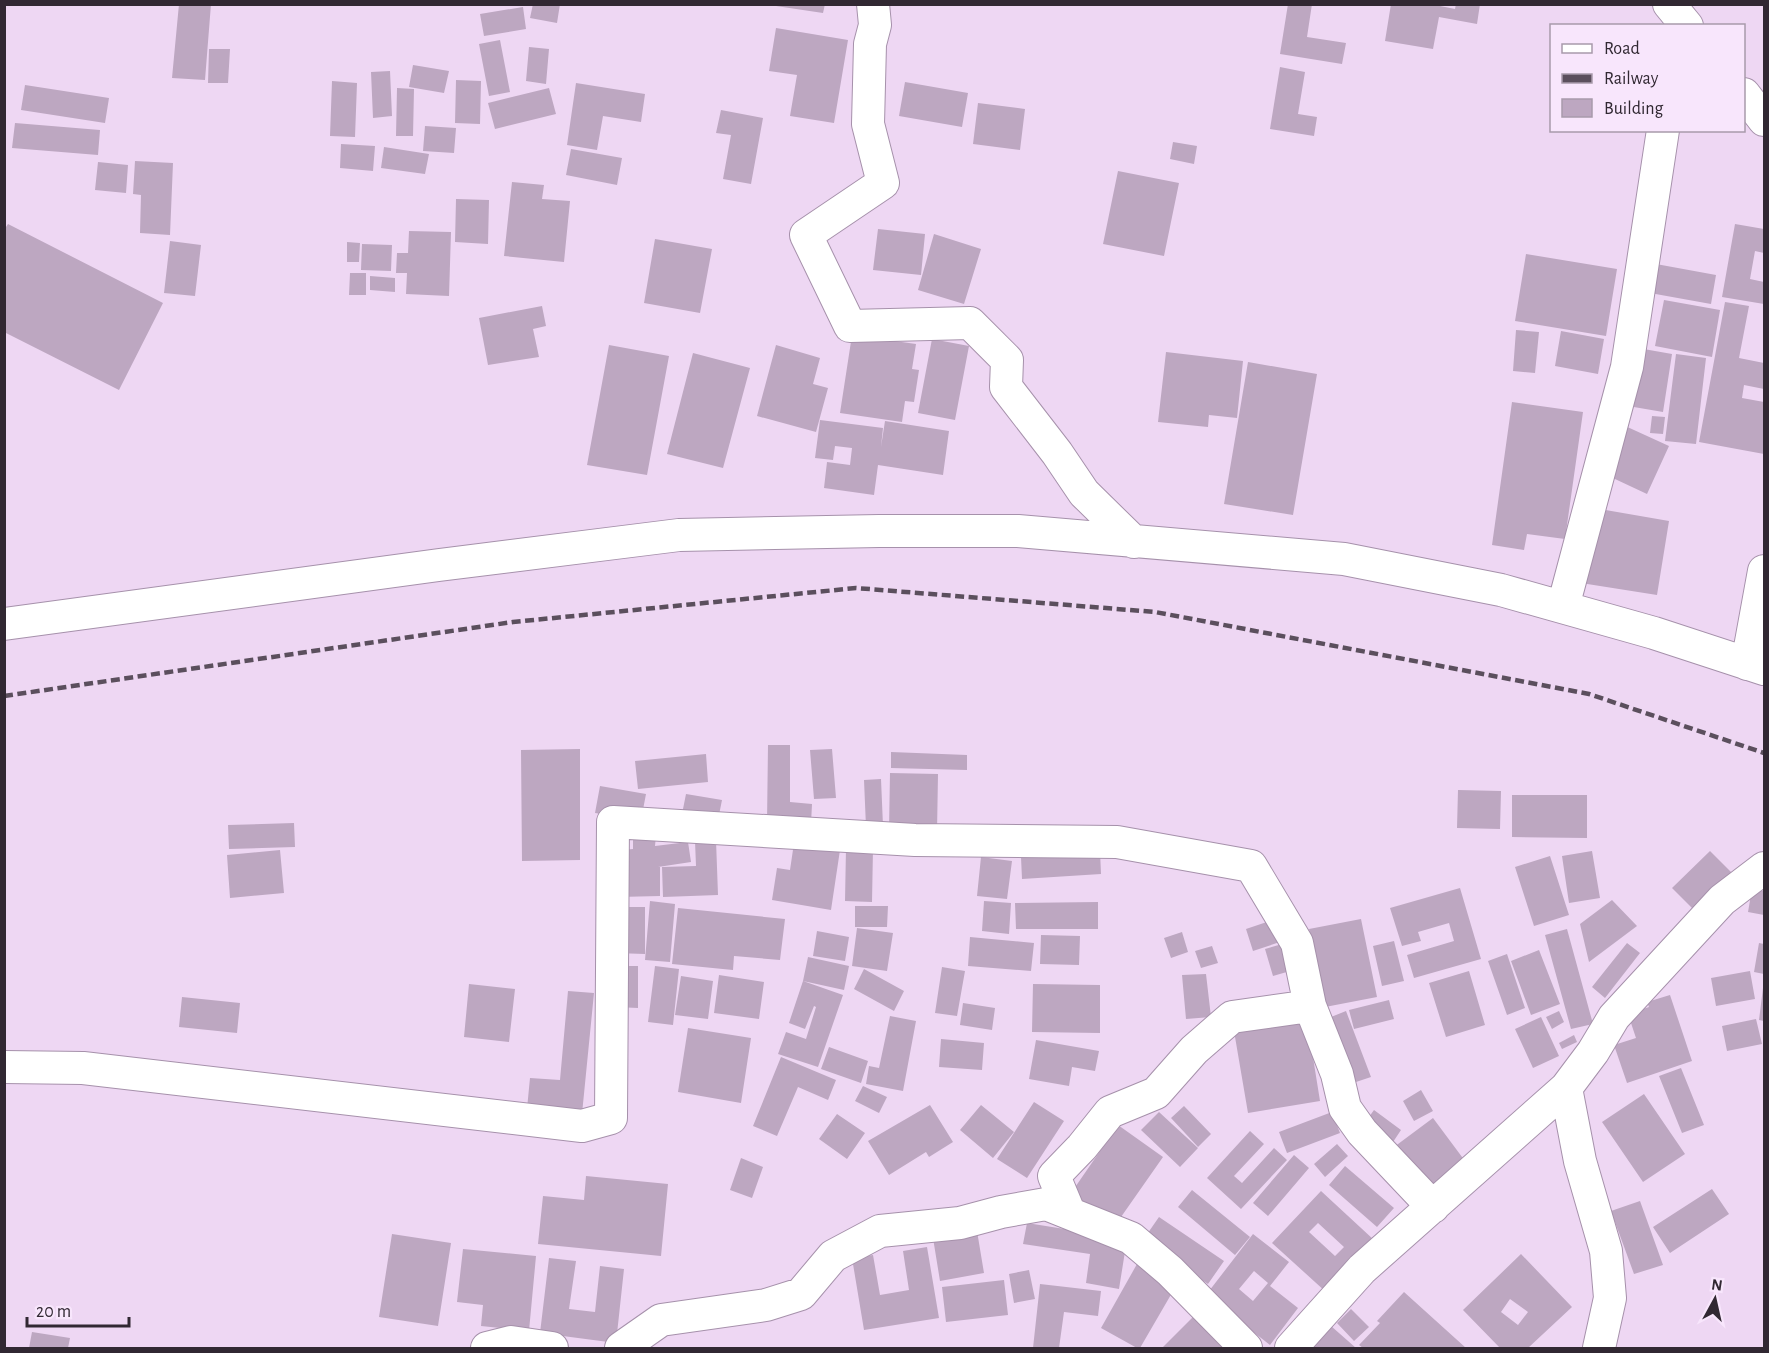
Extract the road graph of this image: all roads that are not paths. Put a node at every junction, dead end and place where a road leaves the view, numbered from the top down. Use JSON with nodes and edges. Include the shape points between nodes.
{"nodes":[{"id":1,"x":873,"y":4,"type":"edge"},
{"id":2,"x":1745,"y":96,"type":"edge"},
{"id":3,"x":1764,"y":120,"type":"edge"},
{"id":4,"x":1663,"y":132,"type":"edge"},
{"id":5,"x":1134,"y":542,"type":"junction"},
{"id":6,"x":1764,"y":571,"type":"edge"},
{"id":7,"x":1563,"y":607,"type":"junction"},
{"id":8,"x":4,"y":624,"type":"edge"},
{"id":9,"x":1756,"y":666,"type":"edge"},
{"id":10,"x":1764,"y":868,"type":"edge"},
{"id":11,"x":1310,"y":1006,"type":"junction"},
{"id":12,"x":4,"y":1067,"type":"edge"},
{"id":13,"x":1566,"y":1088,"type":"junction"},
{"id":14,"x":1433,"y":1207,"type":"junction"},
{"id":15,"x":1069,"y":1212,"type":"junction"},
{"id":16,"x":487,"y":1348,"type":"edge"},
{"id":17,"x":552,"y":1348,"type":"edge"},
{"id":18,"x":621,"y":1348,"type":"edge"},
{"id":19,"x":1246,"y":1348,"type":"edge"},
{"id":20,"x":1291,"y":1348,"type":"edge"},
{"id":21,"x":1599,"y":1348,"type":"edge"}],
"edges":[{"from":1,"to":5,"type":"street","via":[[868,124],[883,183],[806,235],[840,306],[850,326],[970,323],[1007,360],[1006,387],[1084,493]]},
{"from":2,"to":3,"type":"street"},
{"from":4,"to":7,"type":"street","via":[[1627,368]]},
{"from":5,"to":7,"type":"street","via":[[1344,559],[1501,590]]},
{"from":5,"to":8,"type":"street","via":[[1018,531],[679,535]]},
{"from":6,"to":9,"type":"street"},
{"from":7,"to":9,"type":"street"},
{"from":10,"to":13,"type":"street","via":[[1722,900],[1622,1008]]},
{"from":11,"to":12,"type":"street","via":[[1297,943],[1251,866],[1117,842],[915,840],[613,822],[611,1118],[582,1126],[83,1068]]},
{"from":11,"to":14,"type":"street","via":[[1338,1074],[1345,1108],[1362,1132]]},
{"from":11,"to":15,"type":"street","via":[[1232,1017],[1194,1050],[1155,1093],[1110,1112],[1054,1176]]},
{"from":13,"to":14,"type":"street"},
{"from":13,"to":21,"type":"street","via":[[1580,1161],[1606,1251],[1610,1298]]},
{"from":14,"to":20,"type":"street","via":[[1362,1269]]},
{"from":15,"to":18,"type":"street","via":[[1046,1204],[960,1222],[880,1231],[834,1256],[801,1294],[766,1305],[661,1320]]},
{"from":15,"to":19,"type":"street","via":[[1131,1238],[1170,1271]]},
{"from":16,"to":17,"type":"street","via":[[512,1342]]}]}
